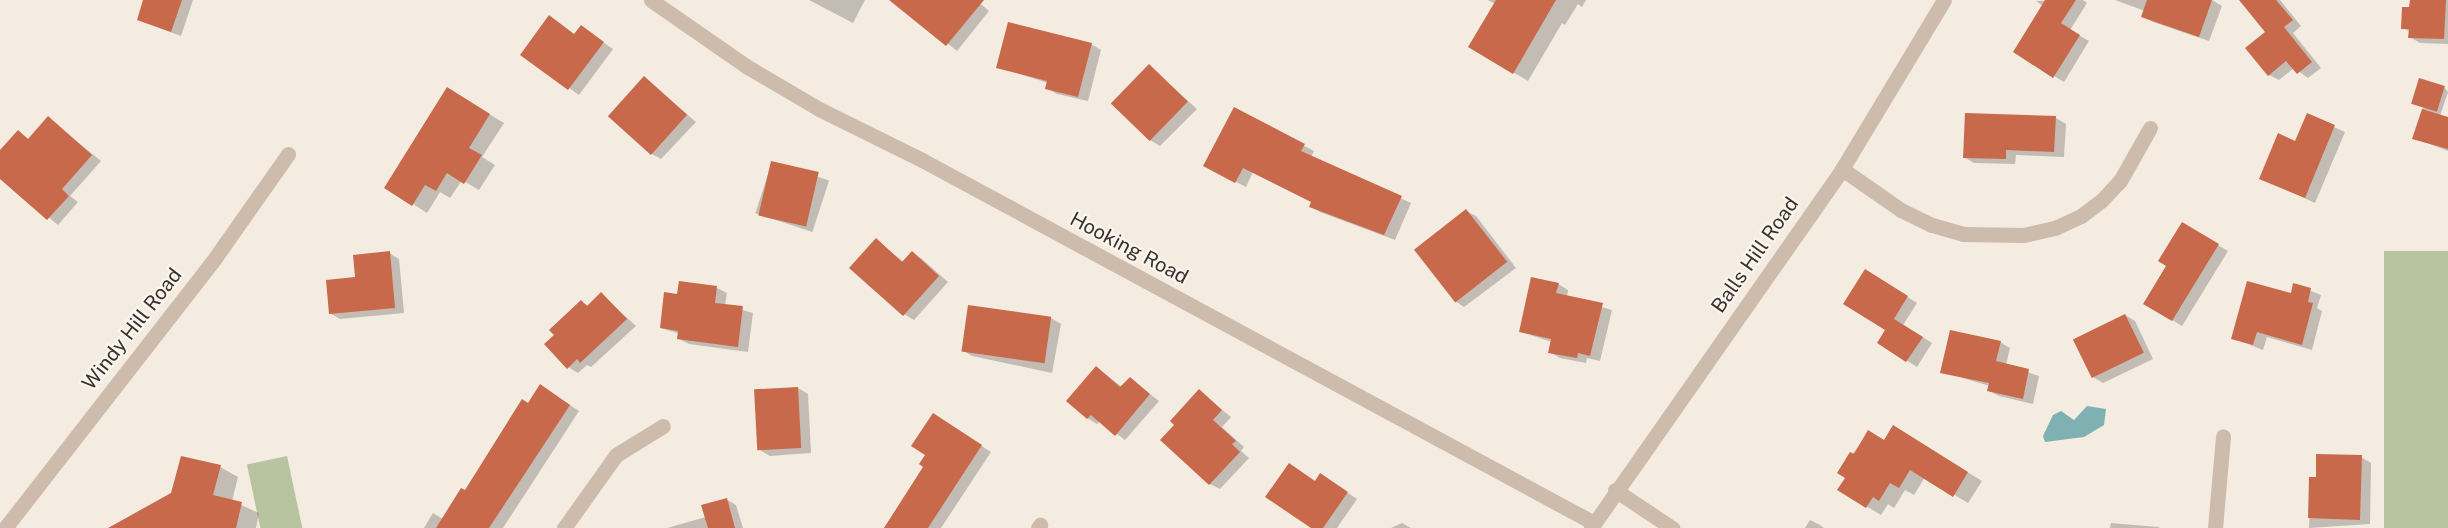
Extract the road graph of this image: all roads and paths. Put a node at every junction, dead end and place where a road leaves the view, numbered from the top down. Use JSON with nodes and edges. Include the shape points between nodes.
{"nodes":[{"id":1,"x":651,"y":0,"type":"edge"},
{"id":2,"x":1944,"y":0,"type":"edge"},
{"id":3,"x":2150,"y":128,"type":"dead end"},
{"id":4,"x":288,"y":154,"type":"dead end"},
{"id":5,"x":1842,"y":169,"type":"junction"},
{"id":6,"x":663,"y":426,"type":"dead end"},
{"id":7,"x":2223,"y":436,"type":"dead end"},
{"id":8,"x":1615,"y":490,"type":"junction"},
{"id":9,"x":1593,"y":525,"type":"edge"},
{"id":10,"x":5,"y":528,"type":"edge"},
{"id":11,"x":564,"y":528,"type":"edge"},
{"id":12,"x":1672,"y":528,"type":"edge"},
{"id":13,"x":2215,"y":528,"type":"edge"}],
"edges":[{"from":1,"to":9,"type":"street","name":"Hooking Road","via":[[746,66],[819,110],[922,160]]},
{"from":2,"to":5,"type":"street","name":"Balls Hill Road"},
{"from":3,"to":5,"type":"street","via":[[2120,181],[2102,200],[2064,224],[2024,235],[1963,234],[1932,225],[1901,210]]},
{"from":4,"to":10,"type":"street","name":"Windy Hill Road","via":[[215,258]]},
{"from":5,"to":8,"type":"street","name":"Balls Hill Road"},
{"from":6,"to":11,"type":"street","via":[[616,455]]},
{"from":7,"to":13,"type":"street"},
{"from":8,"to":9,"type":"street","name":"Balls Hill Road"},
{"from":8,"to":12,"type":"street"}]}
